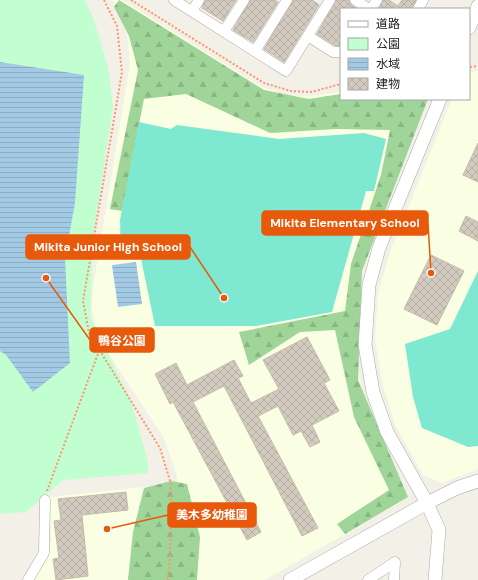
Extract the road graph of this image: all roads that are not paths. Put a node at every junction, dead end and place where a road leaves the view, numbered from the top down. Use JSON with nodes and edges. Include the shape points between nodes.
{"nodes":[{"id":1,"x":174,"y":0,"type":"edge"},
{"id":2,"x":199,"y":0,"type":"edge"},
{"id":3,"x":244,"y":0,"type":"edge"},
{"id":4,"x":287,"y":0,"type":"edge"},
{"id":5,"x":330,"y":0,"type":"edge"},
{"id":6,"x":355,"y":0,"type":"edge"},
{"id":7,"x":377,"y":0,"type":"edge"},
{"id":8,"x":478,"y":6,"type":"edge"},
{"id":9,"x":368,"y":8,"type":"edge"},
{"id":10,"x":371,"y":8,"type":"edge"},
{"id":11,"x":192,"y":11,"type":"junction"},
{"id":12,"x":470,"y":26,"type":"edge"},
{"id":13,"x":224,"y":32,"type":"junction"},
{"id":14,"x":308,"y":36,"type":"junction"},
{"id":15,"x":255,"y":51,"type":"junction"},
{"id":16,"x":340,"y":52,"type":"edge"},
{"id":17,"x":440,"y":100,"type":"edge"},
{"id":18,"x":478,"y":481,"type":"edge"},
{"id":19,"x":44,"y":500,"type":"road end"},
{"id":20,"x":427,"y":503,"type":"junction"},
{"id":21,"x":28,"y":580,"type":"edge"},
{"id":22,"x":290,"y":580,"type":"edge"},
{"id":23,"x":368,"y":580,"type":"edge"},
{"id":24,"x":394,"y":580,"type":"edge"},
{"id":25,"x":435,"y":580,"type":"edge"}],
"edges":[{"from":1,"to":11,"type":"street"},
{"from":2,"to":11,"type":"street"},
{"from":3,"to":13,"type":"street"},
{"from":4,"to":15,"type":"street"},
{"from":5,"to":14,"type":"street"},
{"from":6,"to":9,"type":"street"},
{"from":7,"to":10,"type":"street"},
{"from":8,"to":12,"type":"street"},
{"from":11,"to":13,"type":"street"},
{"from":13,"to":15,"type":"street"},
{"from":14,"to":15,"type":"street","via":[[286,71]]},
{"from":14,"to":16,"type":"street","via":[[334,52]]},
{"from":17,"to":20,"type":"street","via":[[379,248],[369,285],[365,345],[373,392],[387,432]]},
{"from":18,"to":20,"type":"street"},
{"from":19,"to":21,"type":"street","via":[[44,553]]},
{"from":20,"to":22,"type":"street"},
{"from":20,"to":25,"type":"street","via":[[438,530]]},
{"from":23,"to":24,"type":"street","via":[[395,562]]}]}
